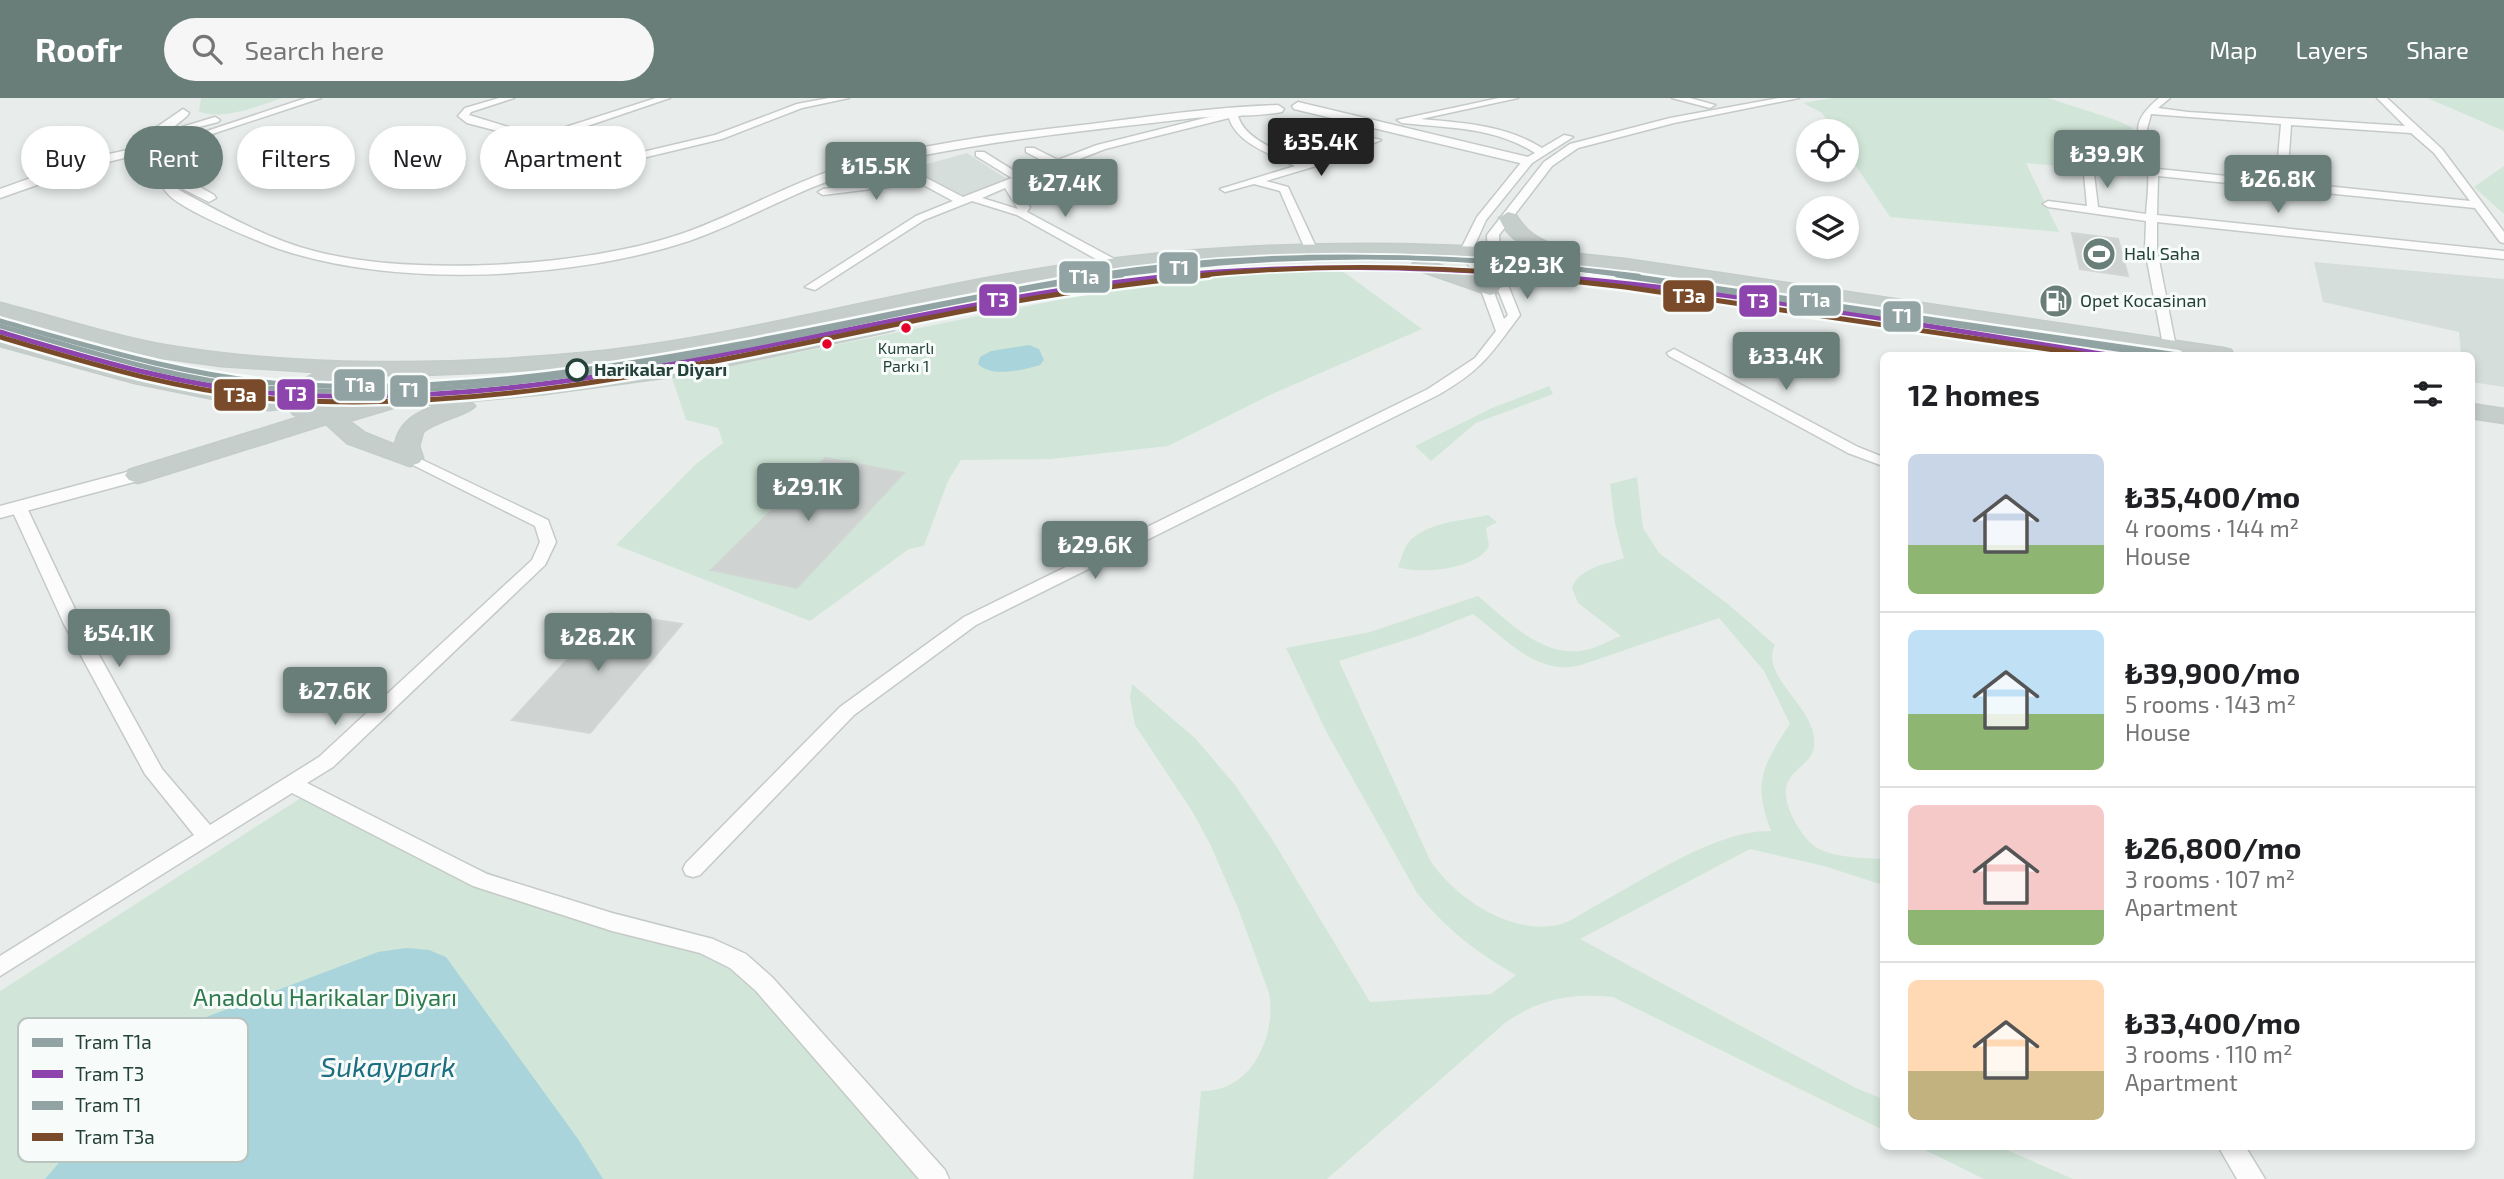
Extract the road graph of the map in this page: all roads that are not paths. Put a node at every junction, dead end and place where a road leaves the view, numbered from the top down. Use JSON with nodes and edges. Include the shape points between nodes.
{"nodes":[{"id":1,"x":316,"y":98,"type":"edge"},
{"id":2,"x":509,"y":98,"type":"edge"},
{"id":3,"x":665,"y":98,"type":"edge"},
{"id":4,"x":782,"y":98,"type":"edge"},
{"id":5,"x":844,"y":98,"type":"edge"},
{"id":6,"x":1513,"y":98,"type":"edge"},
{"id":7,"x":1677,"y":98,"type":"edge"},
{"id":8,"x":1749,"y":98,"type":"edge"},
{"id":9,"x":1794,"y":98,"type":"edge"},
{"id":10,"x":2165,"y":98,"type":"edge"},
{"id":11,"x":2382,"y":98,"type":"edge"},
{"id":12,"x":819,"y":100,"type":"edge"},
{"id":13,"x":1289,"y":105,"type":"edge"},
{"id":14,"x":1710,"y":105,"type":"junction"},
{"id":15,"x":792,"y":109,"type":"junction"},
{"id":16,"x":1249,"y":110,"type":"junction"},
{"id":17,"x":2150,"y":110,"type":"junction"},
{"id":18,"x":1233,"y":115,"type":"junction"},
{"id":19,"x":1402,"y":120,"type":"junction"},
{"id":20,"x":2286,"y":121,"type":"junction"},
{"id":21,"x":170,"y":126,"type":"edge"},
{"id":22,"x":189,"y":126,"type":"edge"},
{"id":23,"x":214,"y":126,"type":"edge"},
{"id":24,"x":492,"y":126,"type":"edge"},
{"id":25,"x":578,"y":126,"type":"edge"},
{"id":26,"x":1390,"y":129,"type":"junction"},
{"id":27,"x":2414,"y":130,"type":"junction"},
{"id":28,"x":1376,"y":140,"type":"dead end"},
{"id":29,"x":1030,"y":150,"type":"dead end"},
{"id":30,"x":124,"y":151,"type":"edge"},
{"id":31,"x":1541,"y":152,"type":"junction"},
{"id":32,"x":980,"y":154,"type":"dead end"},
{"id":33,"x":646,"y":155,"type":"edge"},
{"id":34,"x":884,"y":160,"type":"junction"},
{"id":35,"x":1528,"y":161,"type":"junction"},
{"id":36,"x":859,"y":164,"type":"junction"},
{"id":37,"x":1056,"y":164,"type":"junction"},
{"id":38,"x":1304,"y":166,"type":"junction"},
{"id":39,"x":1547,"y":166,"type":"junction"},
{"id":40,"x":2153,"y":172,"type":"junction"},
{"id":41,"x":2089,"y":174,"type":"dead end"},
{"id":42,"x":1020,"y":179,"type":"junction"},
{"id":43,"x":922,"y":180,"type":"junction"},
{"id":44,"x":1254,"y":181,"type":"junction"},
{"id":45,"x":1007,"y":184,"type":"junction"},
{"id":46,"x":2281,"y":186,"type":"junction"},
{"id":47,"x":171,"y":189,"type":"edge"},
{"id":48,"x":194,"y":189,"type":"edge"},
{"id":49,"x":1225,"y":189,"type":"dead end"},
{"id":50,"x":823,"y":192,"type":"dead end"},
{"id":51,"x":0,"y":193,"type":"edge"},
{"id":52,"x":967,"y":200,"type":"junction"},
{"id":53,"x":2048,"y":204,"type":"dead end"},
{"id":54,"x":2476,"y":205,"type":"junction"},
{"id":55,"x":2093,"y":210,"type":"junction"},
{"id":56,"x":1021,"y":213,"type":"junction"},
{"id":57,"x":1508,"y":218,"type":"junction"},
{"id":58,"x":2152,"y":218,"type":"junction"},
{"id":59,"x":1475,"y":230,"type":"junction"},
{"id":60,"x":2504,"y":240,"type":"edge"},
{"id":61,"x":1311,"y":249,"type":"junction"},
{"id":62,"x":1392,"y":250,"type":"junction"},
{"id":63,"x":2504,"y":255,"type":"edge"},
{"id":64,"x":1573,"y":260,"type":"junction"},
{"id":65,"x":1116,"y":265,"type":"junction"},
{"id":66,"x":1487,"y":268,"type":"junction"},
{"id":67,"x":811,"y":287,"type":"dead end"},
{"id":68,"x":0,"y":309,"type":"edge"},
{"id":69,"x":0,"y":339,"type":"edge"},
{"id":70,"x":2169,"y":347,"type":"junction"},
{"id":71,"x":2092,"y":352,"type":"edge"},
{"id":72,"x":2203,"y":352,"type":"edge"},
{"id":73,"x":1674,"y":353,"type":"dead end"},
{"id":74,"x":366,"y":367,"type":"junction"},
{"id":75,"x":396,"y":369,"type":"junction"},
{"id":76,"x":544,"y":387,"type":"junction"},
{"id":77,"x":2475,"y":394,"type":"edge"},
{"id":78,"x":2504,"y":398,"type":"edge"},
{"id":79,"x":299,"y":401,"type":"junction"},
{"id":80,"x":387,"y":402,"type":"junction"},
{"id":81,"x":2475,"y":412,"type":"edge"},
{"id":82,"x":331,"y":416,"type":"junction"},
{"id":83,"x":2504,"y":416,"type":"edge"},
{"id":84,"x":410,"y":457,"type":"junction"},
{"id":85,"x":1880,"y":461,"type":"edge"},
{"id":86,"x":138,"y":475,"type":"junction"},
{"id":87,"x":9,"y":510,"type":"edge"},
{"id":88,"x":293,"y":785,"type":"junction"},
{"id":89,"x":208,"y":837,"type":"junction"},
{"id":90,"x":693,"y":869,"type":"dead end"},
{"id":91,"x":0,"y":967,"type":"edge"},
{"id":92,"x":2233,"y":1150,"type":"edge"},
{"id":93,"x":936,"y":1179,"type":"edge"},
{"id":94,"x":2252,"y":1179,"type":"edge"}],
"edges":[{"from":1,"to":23,"type":"street"},
{"from":2,"to":24,"type":"street","via":[[468,110],[464,118]]},
{"from":3,"to":25,"type":"street"},
{"from":4,"to":15,"type":"street"},
{"from":5,"to":12,"type":"street"},
{"from":6,"to":19,"type":"street"},
{"from":7,"to":14,"type":"street"},
{"from":8,"to":14,"type":"street"},
{"from":9,"to":39,"type":"street","via":[[1588,141],[1566,150]]},
{"from":10,"to":17,"type":"street"},
{"from":11,"to":27,"type":"street"},
{"from":12,"to":15,"type":"street"},
{"from":13,"to":16,"type":"street"},
{"from":13,"to":26,"type":"street"},
{"from":13,"to":36,"type":"street","via":[[967,139]]},
{"from":14,"to":31,"type":"street","via":[[1583,133]]},
{"from":15,"to":33,"type":"street"},
{"from":16,"to":18,"type":"street"},
{"from":16,"to":34,"type":"street","via":[[965,144]]},
{"from":17,"to":20,"type":"street"},
{"from":17,"to":40,"type":"street","via":[[2142,129]]},
{"from":18,"to":37,"type":"street","via":[[1134,137]]},
{"from":18,"to":38,"type":"street","via":[[1242,133]]},
{"from":19,"to":26,"type":"street"},
{"from":19,"to":31,"type":"street","via":[[1498,132]]},
{"from":20,"to":27,"type":"street"},
{"from":20,"to":46,"type":"street"},
{"from":21,"to":22,"type":"street","via":[[182,106]]},
{"from":26,"to":35,"type":"street"},
{"from":27,"to":54,"type":"street","via":[[2438,151]]},
{"from":28,"to":38,"type":"street"},
{"from":29,"to":37,"type":"street"},
{"from":30,"to":51,"type":"street"},
{"from":31,"to":35,"type":"street"},
{"from":32,"to":42,"type":"street"},
{"from":34,"to":36,"type":"street"},
{"from":34,"to":43,"type":"street"},
{"from":35,"to":39,"type":"street"},
{"from":35,"to":59,"type":"street"},
{"from":36,"to":47,"type":"street","via":[[702,231],[648,248],[529,264],[415,268],[311,255]]},
{"from":36,"to":48,"type":"street","via":[[790,184],[660,240],[594,253],[442,263],[390,261],[323,249]]},
{"from":37,"to":42,"type":"street"},
{"from":38,"to":44,"type":"street"},
{"from":39,"to":57,"type":"street"},
{"from":40,"to":46,"type":"street"},
{"from":40,"to":58,"type":"street"},
{"from":41,"to":55,"type":"street"},
{"from":42,"to":45,"type":"street"},
{"from":43,"to":50,"type":"street"},
{"from":43,"to":52,"type":"street"},
{"from":44,"to":49,"type":"street"},
{"from":44,"to":61,"type":"street","via":[[1287,192]]},
{"from":45,"to":52,"type":"street"},
{"from":45,"to":56,"type":"street","via":[[1025,207]]},
{"from":46,"to":54,"type":"street"},
{"from":52,"to":56,"type":"street"},
{"from":52,"to":67,"type":"street","via":[[920,218]]},
{"from":53,"to":55,"type":"street"},
{"from":54,"to":60,"type":"street"},
{"from":55,"to":58,"type":"street"},
{"from":56,"to":65,"type":"street"},
{"from":57,"to":64,"type":"highway","via":[[1524,240]]},
{"from":57,"to":66,"type":"street","via":[[1493,235]]},
{"from":58,"to":63,"type":"street"},
{"from":58,"to":70,"type":"street","via":[[2151,250]]},
{"from":59,"to":62,"type":"highway","via":[[1457,239]]},
{"from":59,"to":66,"type":"street"},
{"from":61,"to":62,"type":"highway"},
{"from":61,"to":65,"type":"highway"},
{"from":62,"to":66,"type":"highway"},
{"from":64,"to":66,"type":"highway"},
{"from":64,"to":70,"type":"highway"},
{"from":65,"to":75,"type":"highway","via":[[979,285],[657,350],[536,364]]},
{"from":66,"to":71,"type":"highway"},
{"from":66,"to":76,"type":"highway","via":[[1301,265],[1122,280],[1026,295],[677,369]]},
{"from":66,"to":90,"type":"street","via":[[1501,329],[1489,351],[1441,388],[970,621],[847,711]]},
{"from":68,"to":74,"type":"highway","via":[[132,345],[201,357]]},
{"from":69,"to":79,"type":"highway","via":[[148,379],[269,403]]},
{"from":70,"to":72,"type":"highway"},
{"from":73,"to":85,"type":"street"},
{"from":74,"to":75,"type":"highway"},
{"from":74,"to":79,"type":"highway","via":[[325,378],[306,390]]},
{"from":75,"to":80,"type":"highway","via":[[408,382]]},
{"from":76,"to":80,"type":"highway"},
{"from":76,"to":84,"type":"highway","via":[[431,415],[410,433]]},
{"from":77,"to":78,"type":"highway"},
{"from":79,"to":82,"type":"highway","via":[[309,414]]},
{"from":79,"to":86,"type":"highway","via":[[199,452]]},
{"from":80,"to":82,"type":"highway"},
{"from":80,"to":84,"type":"highway","via":[[393,439]]},
{"from":81,"to":83,"type":"highway"},
{"from":82,"to":84,"type":"highway","via":[[347,431]]},
{"from":82,"to":86,"type":"highway"},
{"from":84,"to":88,"type":"street","via":[[542,523],[546,548],[533,569],[326,762]]},
{"from":86,"to":87,"type":"street"},
{"from":87,"to":89,"type":"street","via":[[155,774]]},
{"from":88,"to":89,"type":"street"},
{"from":88,"to":93,"type":"street","via":[[480,880],[612,922],[705,945],[738,961],[764,984]]},
{"from":89,"to":91,"type":"street"},
{"from":92,"to":94,"type":"street"}]}
